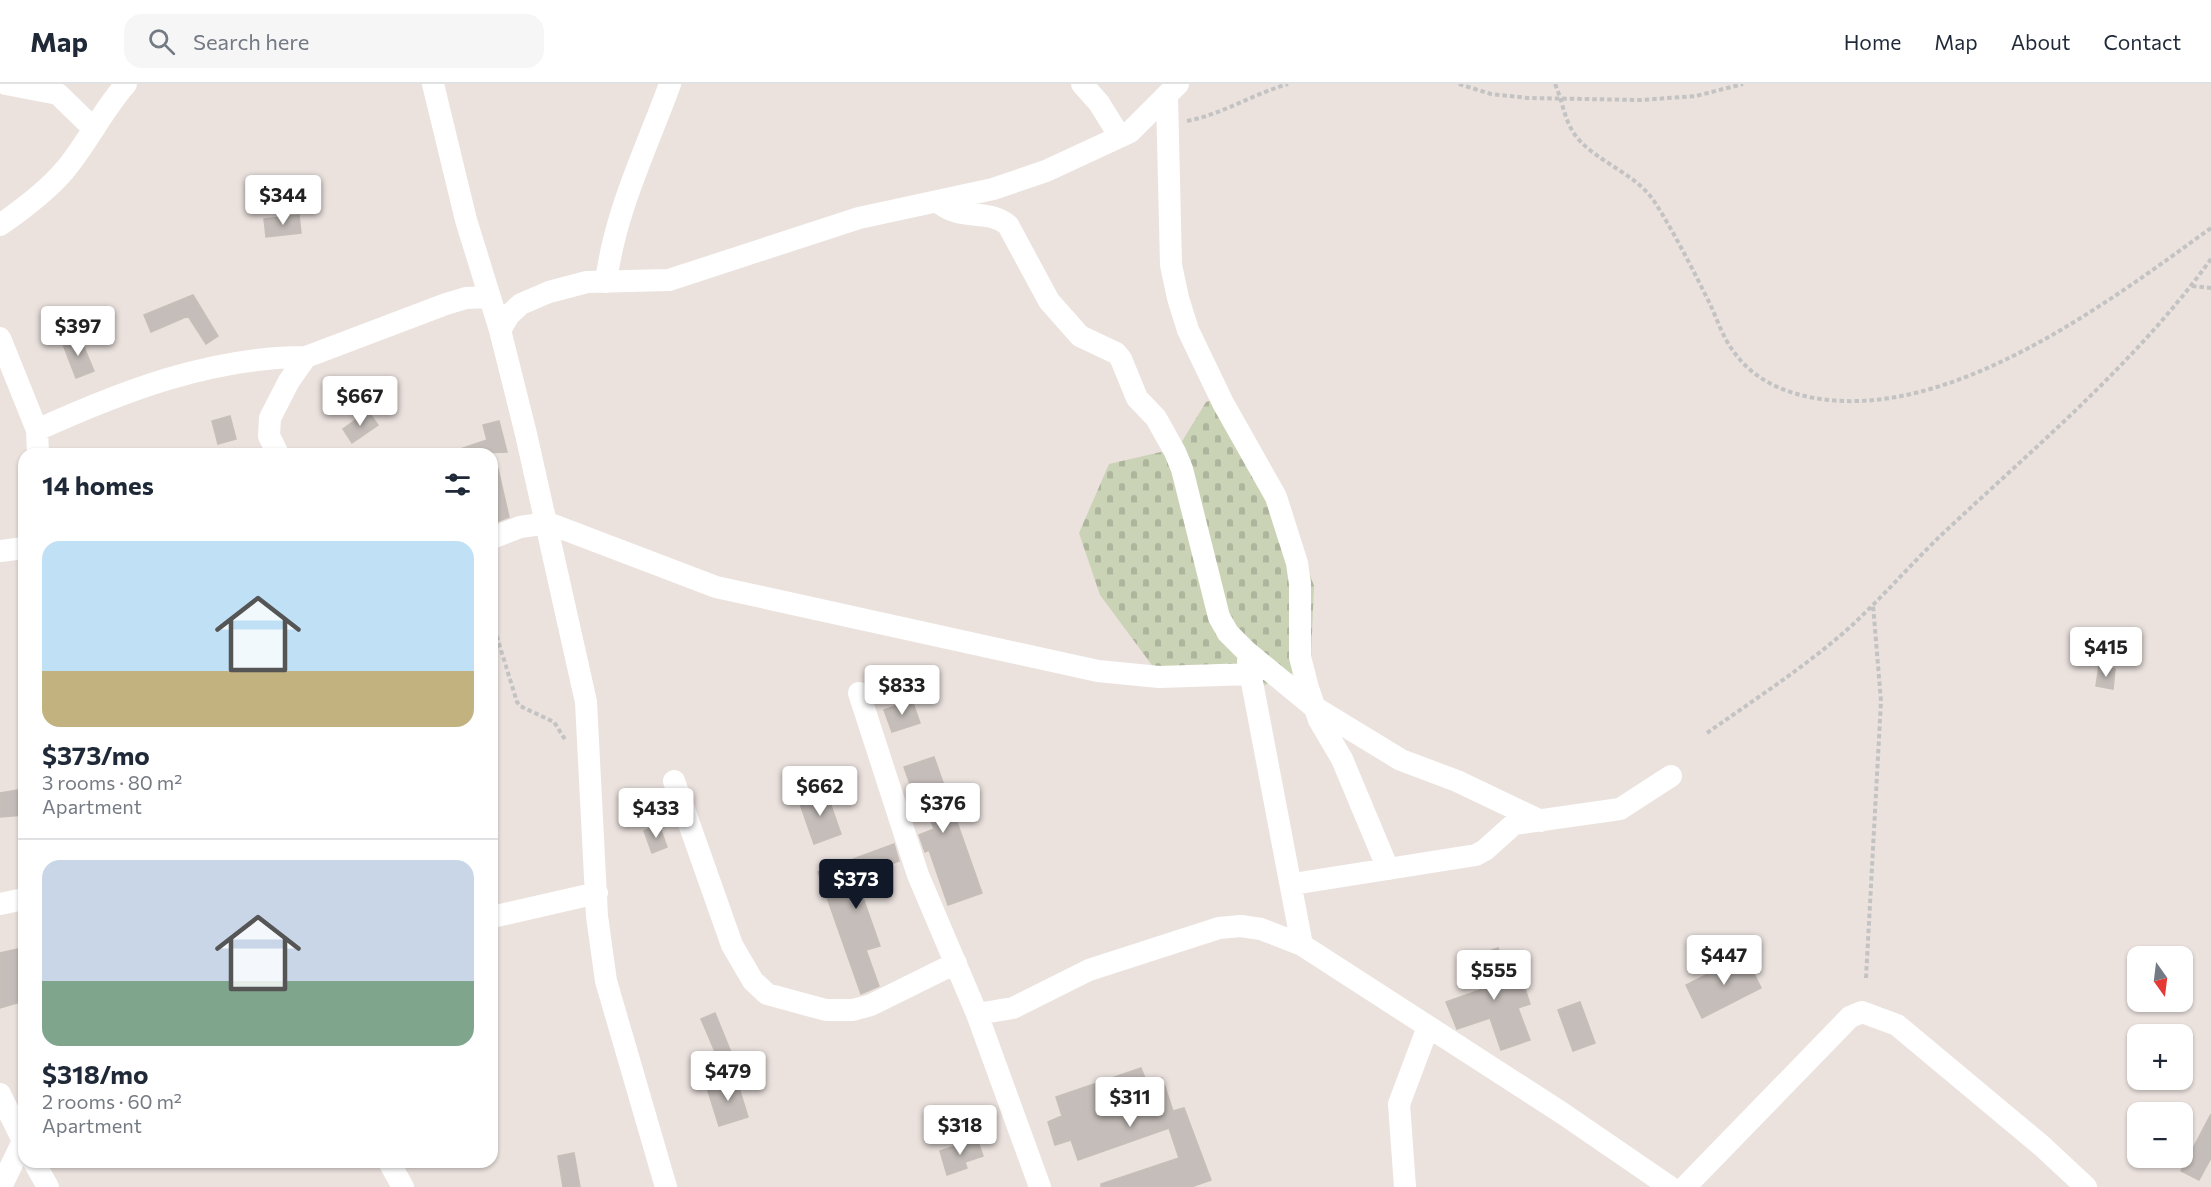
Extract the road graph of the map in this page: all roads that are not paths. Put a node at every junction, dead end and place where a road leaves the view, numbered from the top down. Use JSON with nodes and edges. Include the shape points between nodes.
{"nodes":[{"id":1,"x":6,"y":84,"type":"edge"},
{"id":2,"x":126,"y":84,"type":"edge"},
{"id":3,"x":433,"y":84,"type":"edge"},
{"id":4,"x":670,"y":84,"type":"edge"},
{"id":5,"x":1082,"y":84,"type":"edge"},
{"id":6,"x":1172,"y":90,"type":"edge"},
{"id":7,"x":94,"y":129,"type":"junction"},
{"id":8,"x":1120,"y":137,"type":"junction"},
{"id":9,"x":938,"y":202,"type":"junction"},
{"id":10,"x":0,"y":225,"type":"edge"},
{"id":11,"x":606,"y":282,"type":"junction"},
{"id":12,"x":489,"y":297,"type":"junction"},
{"id":13,"x":500,"y":330,"type":"junction"},
{"id":14,"x":0,"y":338,"type":"edge"},
{"id":15,"x":306,"y":357,"type":"junction"},
{"id":16,"x":37,"y":430,"type":"junction"},
{"id":17,"x":38,"y":448,"type":"edge"},
{"id":18,"x":275,"y":448,"type":"edge"},
{"id":19,"x":548,"y":524,"type":"junction"},
{"id":20,"x":498,"y":536,"type":"edge"},
{"id":21,"x":18,"y":549,"type":"edge"},
{"id":22,"x":0,"y":551,"type":"edge"},
{"id":23,"x":1246,"y":651,"type":"junction"},
{"id":24,"x":1251,"y":674,"type":"junction"},
{"id":25,"x":859,"y":693,"type":"dead end"},
{"id":26,"x":1314,"y":707,"type":"junction"},
{"id":27,"x":1671,"y":776,"type":"dead end"},
{"id":28,"x":674,"y":781,"type":"dead end"},
{"id":29,"x":1541,"y":820,"type":"junction"},
{"id":30,"x":1388,"y":869,"type":"junction"},
{"id":31,"x":1293,"y":884,"type":"junction"},
{"id":32,"x":597,"y":893,"type":"junction"},
{"id":33,"x":18,"y":900,"type":"edge"},
{"id":34,"x":0,"y":904,"type":"edge"},
{"id":35,"x":498,"y":916,"type":"edge"},
{"id":36,"x":1302,"y":945,"type":"junction"},
{"id":37,"x":956,"y":963,"type":"junction"},
{"id":38,"x":977,"y":1014,"type":"junction"},
{"id":39,"x":1428,"y":1027,"type":"junction"},
{"id":40,"x":0,"y":1094,"type":"edge"},
{"id":41,"x":18,"y":1130,"type":"edge"},
{"id":42,"x":18,"y":1154,"type":"edge"},
{"id":43,"x":37,"y":1168,"type":"edge"},
{"id":44,"x":392,"y":1168,"type":"edge"},
{"id":45,"x":2,"y":1187,"type":"edge"},
{"id":46,"x":48,"y":1187,"type":"edge"},
{"id":47,"x":403,"y":1187,"type":"edge"},
{"id":48,"x":666,"y":1187,"type":"edge"},
{"id":49,"x":1040,"y":1187,"type":"edge"},
{"id":50,"x":1405,"y":1187,"type":"edge"},
{"id":51,"x":1670,"y":1187,"type":"edge"},
{"id":52,"x":1685,"y":1187,"type":"edge"},
{"id":53,"x":2086,"y":1187,"type":"edge"}],
"edges":[{"from":1,"to":7,"type":"street","via":[[58,94]]},
{"from":2,"to":7,"type":"street"},
{"from":3,"to":12,"type":"street"},
{"from":4,"to":11,"type":"street","via":[[627,192]]},
{"from":5,"to":8,"type":"street"},
{"from":6,"to":8,"type":"street"},
{"from":6,"to":26,"type":"street","via":[[1171,255],[1178,298],[1188,330],[1223,402],[1276,497],[1297,563],[1300,657]]},
{"from":7,"to":10,"type":"street","via":[[49,188]]},
{"from":8,"to":9,"type":"street","via":[[1046,171]]},
{"from":9,"to":11,"type":"street","via":[[859,218],[669,280]]},
{"from":9,"to":23,"type":"street","via":[[956,213],[991,216],[1008,225],[1049,301],[1080,336],[1121,359],[1137,398],[1156,418],[1175,452],[1219,616],[1228,633]]},
{"from":11,"to":13,"type":"street","via":[[588,282],[532,298],[509,315]]},
{"from":12,"to":13,"type":"street"},
{"from":12,"to":15,"type":"street","via":[[456,301]]},
{"from":13,"to":19,"type":"street"},
{"from":14,"to":16,"type":"street"},
{"from":15,"to":16,"type":"street","via":[[239,361],[149,384]]},
{"from":15,"to":18,"type":"street","via":[[270,418],[268,436]]},
{"from":16,"to":17,"type":"street"},
{"from":19,"to":20,"type":"street","via":[[520,527]]},
{"from":19,"to":24,"type":"street","via":[[716,587],[1098,671],[1159,677]]},
{"from":19,"to":32,"type":"street","via":[[586,702]]},
{"from":21,"to":22,"type":"street"},
{"from":23,"to":24,"type":"street"},
{"from":23,"to":26,"type":"street"},
{"from":24,"to":31,"type":"street"},
{"from":25,"to":37,"type":"street","via":[[918,875]]},
{"from":26,"to":29,"type":"street","via":[[1401,760]]},
{"from":26,"to":30,"type":"street","via":[[1342,759]]},
{"from":27,"to":29,"type":"street","via":[[1620,809]]},
{"from":28,"to":37,"type":"street","via":[[732,945],[753,981],[767,994],[826,1010],[853,1010],[872,1005]]},
{"from":29,"to":30,"type":"street","via":[[1509,827],[1476,855]]},
{"from":30,"to":31,"type":"street"},
{"from":31,"to":36,"type":"street"},
{"from":32,"to":35,"type":"street"},
{"from":32,"to":48,"type":"street","via":[[606,981]]},
{"from":33,"to":34,"type":"street"},
{"from":36,"to":38,"type":"street","via":[[1261,929],[1219,928],[1089,970],[1012,1008]]},
{"from":36,"to":39,"type":"street"},
{"from":37,"to":38,"type":"street"},
{"from":38,"to":49,"type":"street"},
{"from":39,"to":50,"type":"street","via":[[1399,1104]]},
{"from":39,"to":51,"type":"street"},
{"from":40,"to":41,"type":"street"},
{"from":42,"to":45,"type":"street"},
{"from":43,"to":46,"type":"street"},
{"from":44,"to":47,"type":"street"},
{"from":52,"to":53,"type":"street","via":[[1850,1017],[1862,1012],[1897,1025]]}]}
